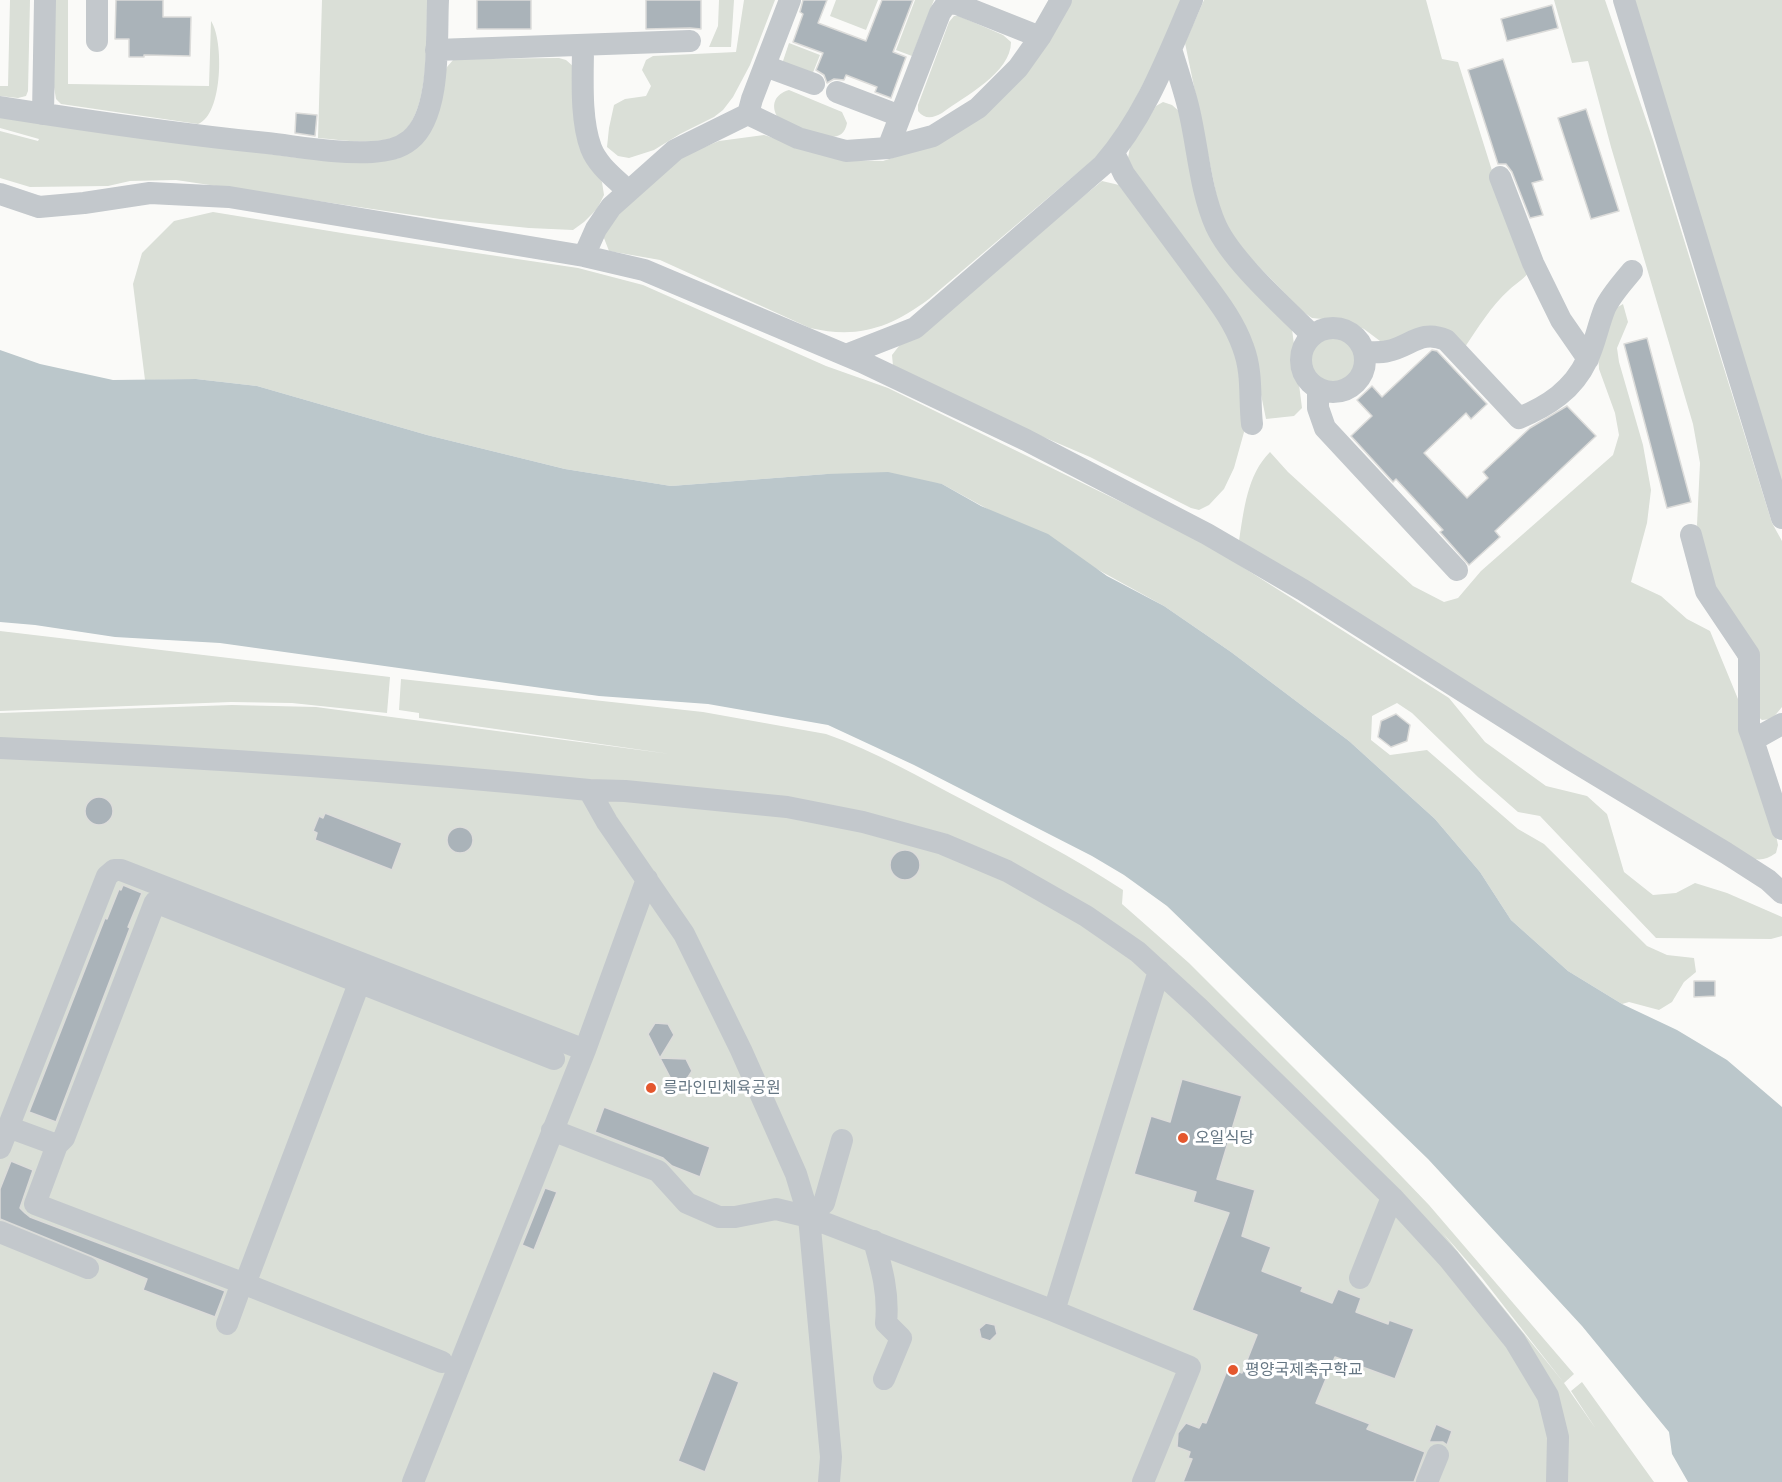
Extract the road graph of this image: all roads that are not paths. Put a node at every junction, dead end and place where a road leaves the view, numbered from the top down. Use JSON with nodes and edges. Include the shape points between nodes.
{"nodes":[{"id":1,"x":45,"y":0,"type":"edge"},
{"id":2,"x":97,"y":0,"type":"edge"},
{"id":3,"x":438,"y":0,"type":"edge"},
{"id":4,"x":790,"y":0,"type":"edge"},
{"id":5,"x":1061,"y":0,"type":"edge"},
{"id":6,"x":1192,"y":0,"type":"edge"},
{"id":7,"x":1624,"y":0,"type":"edge"},
{"id":8,"x":1040,"y":37,"type":"junction"},
{"id":9,"x":97,"y":41,"type":"dead end"},
{"id":10,"x":690,"y":41,"type":"dead end"},
{"id":11,"x":582,"y":45,"type":"junction"},
{"id":12,"x":1171,"y":49,"type":"junction"},
{"id":13,"x":436,"y":50,"type":"junction"},
{"id":14,"x":765,"y":66,"type":"junction"},
{"id":15,"x":814,"y":84,"type":"dead end"},
{"id":16,"x":837,"y":92,"type":"dead end"},
{"id":17,"x":0,"y":107,"type":"edge"},
{"id":18,"x":43,"y":114,"type":"junction"},
{"id":19,"x":748,"y":114,"type":"junction"},
{"id":20,"x":900,"y":116,"type":"junction"},
{"id":21,"x":888,"y":148,"type":"junction"},
{"id":22,"x":1113,"y":153,"type":"junction"},
{"id":23,"x":1500,"y":177,"type":"dead end"},
{"id":24,"x":628,"y":191,"type":"junction"},
{"id":25,"x":0,"y":194,"type":"edge"},
{"id":26,"x":584,"y":256,"type":"junction"},
{"id":27,"x":1632,"y":270,"type":"dead end"},
{"id":28,"x":1312,"y":335,"type":"junction"},
{"id":29,"x":1364,"y":352,"type":"junction"},
{"id":30,"x":846,"y":355,"type":"junction"},
{"id":31,"x":1588,"y":360,"type":"junction"},
{"id":32,"x":1318,"y":389,"type":"junction"},
{"id":33,"x":1252,"y":424,"type":"dead end"},
{"id":34,"x":1782,"y":518,"type":"edge"},
{"id":35,"x":1691,"y":535,"type":"dead end"},
{"id":36,"x":1457,"y":570,"type":"dead end"},
{"id":37,"x":1782,"y":724,"type":"edge"},
{"id":38,"x":1754,"y":740,"type":"junction"},
{"id":39,"x":0,"y":748,"type":"edge"},
{"id":40,"x":589,"y":790,"type":"junction"},
{"id":41,"x":1782,"y":829,"type":"edge"},
{"id":42,"x":647,"y":879,"type":"junction"},
{"id":43,"x":1782,"y":893,"type":"edge"},
{"id":44,"x":1159,"y":971,"type":"junction"},
{"id":45,"x":360,"y":981,"type":"junction"},
{"id":46,"x":585,"y":1050,"type":"junction"},
{"id":47,"x":554,"y":1059,"type":"dead end"},
{"id":48,"x":8,"y":1127,"type":"junction"},
{"id":49,"x":552,"y":1130,"type":"junction"},
{"id":50,"x":842,"y":1140,"type":"dead end"},
{"id":51,"x":57,"y":1145,"type":"junction"},
{"id":52,"x":0,"y":1149,"type":"edge"},
{"id":53,"x":1392,"y":1197,"type":"junction"},
{"id":54,"x":809,"y":1217,"type":"junction"},
{"id":55,"x":0,"y":1232,"type":"edge"},
{"id":56,"x":874,"y":1241,"type":"junction"},
{"id":57,"x":88,"y":1268,"type":"dead end"},
{"id":58,"x":1360,"y":1278,"type":"dead end"},
{"id":59,"x":245,"y":1284,"type":"junction"},
{"id":60,"x":1054,"y":1311,"type":"junction"},
{"id":61,"x":226,"y":1324,"type":"dead end"},
{"id":62,"x":442,"y":1362,"type":"dead end"},
{"id":63,"x":884,"y":1379,"type":"dead end"},
{"id":64,"x":1438,"y":1455,"type":"dead end"},
{"id":65,"x":413,"y":1482,"type":"edge"},
{"id":66,"x":829,"y":1482,"type":"edge"},
{"id":67,"x":1143,"y":1482,"type":"edge"},
{"id":68,"x":1427,"y":1482,"type":"edge"},
{"id":69,"x":1557,"y":1482,"type":"edge"}],
"edges":[{"from":1,"to":18,"type":"street"},
{"from":2,"to":9,"type":"street"},
{"from":3,"to":13,"type":"street"},
{"from":4,"to":14,"type":"street"},
{"from":5,"to":8,"type":"street"},
{"from":6,"to":12,"type":"street"},
{"from":7,"to":34,"type":"street"},
{"from":8,"to":20,"type":"street","via":[[947,3]]},
{"from":8,"to":21,"type":"street","via":[[1018,68],[978,108],[933,136]]},
{"from":10,"to":11,"type":"street"},
{"from":11,"to":13,"type":"street"},
{"from":11,"to":24,"type":"street","via":[[591,149]]},
{"from":12,"to":22,"type":"street","via":[[1146,103]]},
{"from":12,"to":28,"type":"street","via":[[1216,227],[1246,267]]},
{"from":13,"to":18,"type":"street","via":[[428,112],[412,139],[398,148],[371,152],[222,139]]},
{"from":14,"to":15,"type":"street"},
{"from":14,"to":19,"type":"street"},
{"from":16,"to":20,"type":"street"},
{"from":17,"to":18,"type":"street"},
{"from":19,"to":21,"type":"street","via":[[798,138],[846,151]]},
{"from":19,"to":24,"type":"street","via":[[675,150]]},
{"from":20,"to":21,"type":"street"},
{"from":22,"to":30,"type":"street","via":[[1104,165],[915,328]]},
{"from":22,"to":33,"type":"street","via":[[1124,174],[1230,318],[1249,369]]},
{"from":23,"to":31,"type":"street","via":[[1533,263],[1561,320]]},
{"from":24,"to":26,"type":"street","via":[[596,229]]},
{"from":25,"to":26,"type":"street","via":[[39,207],[150,193],[229,197]]},
{"from":26,"to":30,"type":"street","via":[[644,270]]},
{"from":27,"to":31,"type":"street","via":[[1606,306]]},
{"from":28,"to":29,"type":"street","via":[[1329,328],[1347,331]]},
{"from":28,"to":32,"type":"street","via":[[1300,359],[1305,377]]},
{"from":29,"to":31,"type":"street","via":[[1386,351],[1419,337],[1435,335],[1446,340],[1519,418],[1543,408],[1569,388]]},
{"from":29,"to":32,"type":"street","via":[[1363,370],[1353,385],[1336,392]]},
{"from":30,"to":43,"type":"street","via":[[1026,440],[1207,534],[1726,853]]},
{"from":32,"to":36,"type":"street","via":[[1318,408],[1325,428]]},
{"from":35,"to":38,"type":"street","via":[[1706,591],[1749,655],[1749,729]]},
{"from":37,"to":38,"type":"street"},
{"from":38,"to":41,"type":"street"},
{"from":39,"to":40,"type":"street","via":[[323,767]]},
{"from":40,"to":42,"type":"street"},
{"from":40,"to":44,"type":"street","via":[[787,807],[943,844],[1007,871],[1086,916]]},
{"from":42,"to":46,"type":"street"},
{"from":42,"to":54,"type":"street","via":[[684,934],[741,1050],[796,1174]]},
{"from":44,"to":53,"type":"street"},
{"from":44,"to":60,"type":"street"},
{"from":45,"to":47,"type":"street"},
{"from":45,"to":51,"type":"street","via":[[155,902],[64,1138]]},
{"from":45,"to":59,"type":"street"},
{"from":46,"to":48,"type":"street","via":[[114,870],[107,876]]},
{"from":46,"to":49,"type":"street"},
{"from":48,"to":51,"type":"street"},
{"from":48,"to":52,"type":"street"},
{"from":49,"to":54,"type":"street","via":[[658,1171],[687,1203],[719,1217],[776,1209]]},
{"from":49,"to":65,"type":"street"},
{"from":50,"to":54,"type":"street","via":[[824,1203]]},
{"from":51,"to":59,"type":"street","via":[[35,1204]]},
{"from":53,"to":58,"type":"street"},
{"from":53,"to":69,"type":"street","via":[[1449,1259],[1515,1341],[1548,1396],[1558,1437]]},
{"from":54,"to":56,"type":"street"},
{"from":54,"to":66,"type":"street","via":[[831,1457]]},
{"from":55,"to":57,"type":"street"},
{"from":56,"to":60,"type":"street"},
{"from":56,"to":63,"type":"street","via":[[885,1280],[886,1323],[901,1338]]},
{"from":59,"to":61,"type":"street"},
{"from":59,"to":62,"type":"street"},
{"from":60,"to":67,"type":"street","via":[[1190,1366]]},
{"from":64,"to":68,"type":"street"}]}
